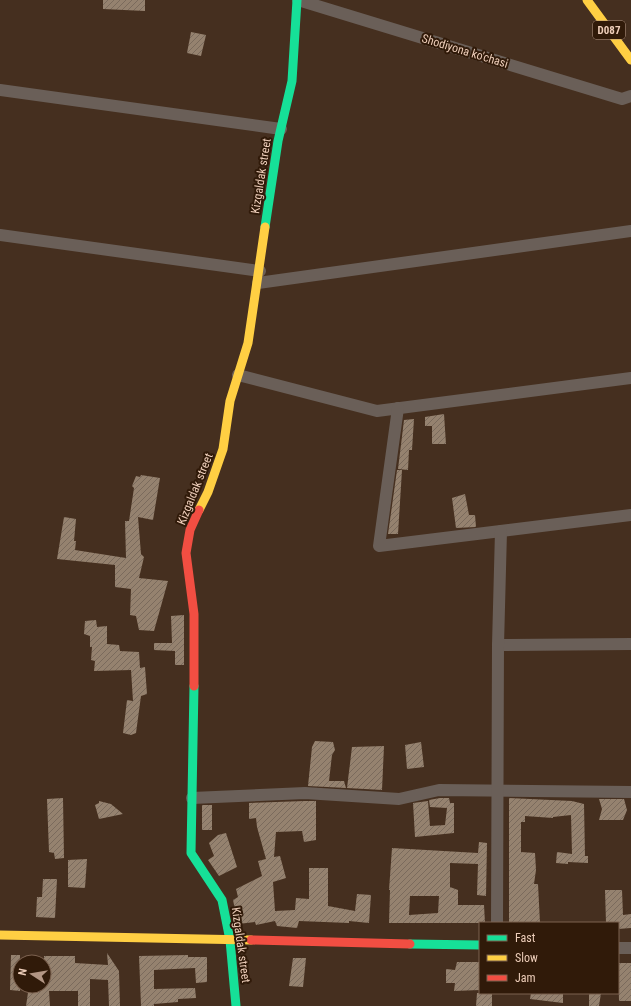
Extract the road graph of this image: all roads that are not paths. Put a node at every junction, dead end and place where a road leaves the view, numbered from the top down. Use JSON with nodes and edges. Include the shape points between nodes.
{"nodes":[{"id":1,"x":298,"y":0,"type":"edge"},
{"id":2,"x":587,"y":0,"type":"edge"},
{"id":3,"x":631,"y":60,"type":"edge"},
{"id":4,"x":0,"y":90,"type":"edge"},
{"id":5,"x":631,"y":96,"type":"edge"},
{"id":6,"x":281,"y":129,"type":"junction"},
{"id":7,"x":631,"y":231,"type":"edge"},
{"id":8,"x":0,"y":236,"type":"edge"},
{"id":9,"x":259,"y":277,"type":"junction"},
{"id":10,"x":238,"y":374,"type":"junction"},
{"id":11,"x":631,"y":378,"type":"edge"},
{"id":12,"x":398,"y":408,"type":"junction"},
{"id":13,"x":631,"y":515,"type":"edge"},
{"id":14,"x":501,"y":531,"type":"junction"},
{"id":15,"x":498,"y":644,"type":"junction"},
{"id":16,"x":631,"y":644,"type":"edge"},
{"id":17,"x":498,"y":790,"type":"junction"},
{"id":18,"x":631,"y":792,"type":"edge"},
{"id":19,"x":192,"y":798,"type":"junction"},
{"id":20,"x":497,"y":922,"type":"edge"},
{"id":21,"x":0,"y":935,"type":"edge"},
{"id":22,"x":230,"y":940,"type":"junction"},
{"id":23,"x":479,"y":945,"type":"edge"},
{"id":24,"x":619,"y":948,"type":"edge"},
{"id":25,"x":631,"y":948,"type":"edge"},
{"id":26,"x":236,"y":1006,"type":"edge"}],
"edges":[{"from":1,"to":5,"type":"street","name":"Shodiyona ko'chasi","via":[[622,99]]},
{"from":1,"to":6,"type":"street","name":"Kizgaldak street","via":[[292,81]]},
{"from":2,"to":3,"type":"street","number":"D087"},
{"from":4,"to":6,"type":"street"},
{"from":6,"to":9,"type":"street","name":"Kizgaldak street"},
{"from":7,"to":9,"type":"street"},
{"from":8,"to":9,"type":"street"},
{"from":9,"to":10,"type":"street","name":"Kizgaldak street","via":[[248,343]]},
{"from":10,"to":12,"type":"street","via":[[377,410]]},
{"from":10,"to":19,"type":"street","name":"Kizgaldak street","via":[[230,401],[223,449],[208,492],[190,530],[186,553],[194,614]]},
{"from":11,"to":12,"type":"street"},
{"from":12,"to":14,"type":"street","via":[[379,546]]},
{"from":13,"to":14,"type":"street"},
{"from":14,"to":15,"type":"street"},
{"from":15,"to":16,"type":"street"},
{"from":15,"to":17,"type":"street"},
{"from":17,"to":18,"type":"street"},
{"from":17,"to":19,"type":"street","via":[[439,790],[399,799],[304,793]]},
{"from":17,"to":20,"type":"street"},
{"from":19,"to":22,"type":"street","name":"Kizgaldak street","via":[[191,853],[222,900]]},
{"from":21,"to":22,"type":"street"},
{"from":22,"to":23,"type":"street"},
{"from":22,"to":26,"type":"street","name":"Kizgaldak street"},
{"from":24,"to":25,"type":"street"}]}
